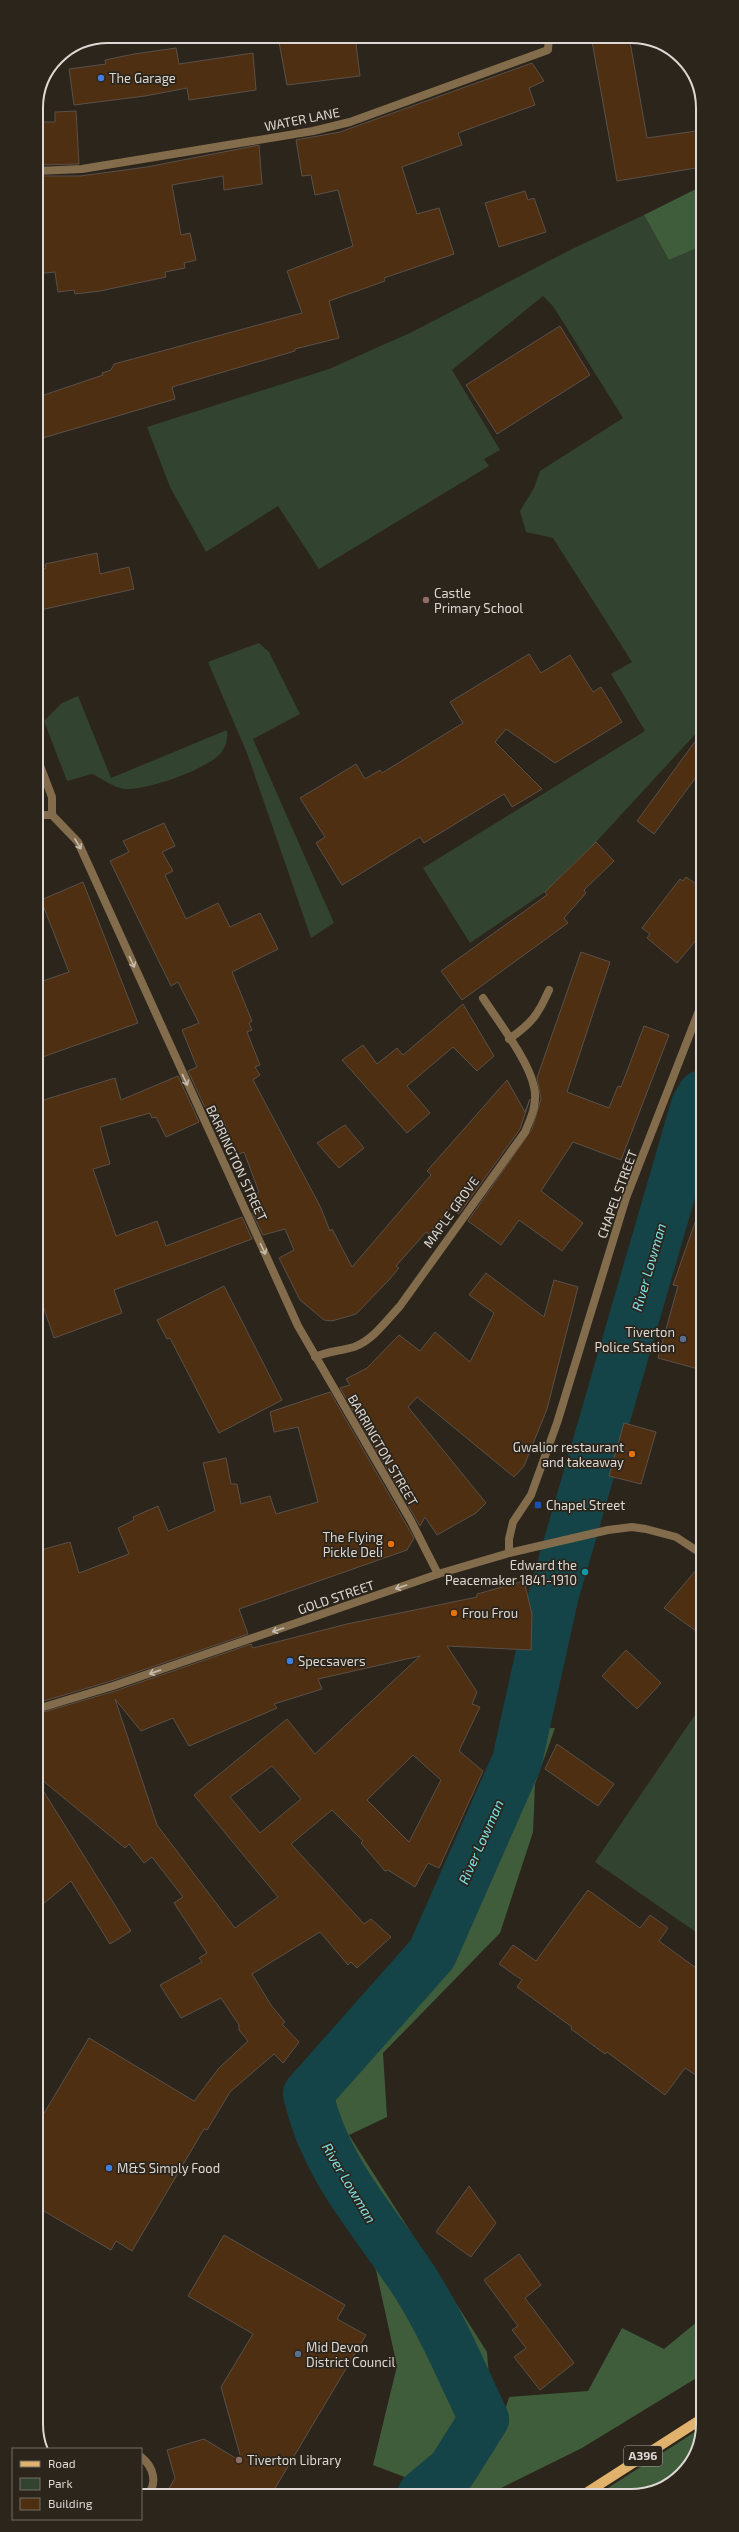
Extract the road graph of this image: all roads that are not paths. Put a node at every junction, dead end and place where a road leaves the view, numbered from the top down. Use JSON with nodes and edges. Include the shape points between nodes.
{"nodes":[{"id":1,"x":548,"y":43,"type":"edge"},
{"id":2,"x":43,"y":171,"type":"edge"},
{"id":3,"x":43,"y":773,"type":"edge"},
{"id":4,"x":43,"y":815,"type":"edge"},
{"id":5,"x":52,"y":815,"type":"junction"},
{"id":6,"x":549,"y":990,"type":"dead end"},
{"id":7,"x":483,"y":998,"type":"dead end"},
{"id":8,"x":696,"y":1018,"type":"edge"},
{"id":9,"x":509,"y":1040,"type":"junction"},
{"id":10,"x":315,"y":1357,"type":"junction"},
{"id":11,"x":696,"y":1550,"type":"edge"},
{"id":12,"x":509,"y":1553,"type":"junction"},
{"id":13,"x":438,"y":1574,"type":"junction"},
{"id":14,"x":43,"y":1707,"type":"edge"},
{"id":15,"x":696,"y":2422,"type":"edge"},
{"id":16,"x":142,"y":2458,"type":"edge"},
{"id":17,"x":150,"y":2489,"type":"edge"},
{"id":18,"x":592,"y":2489,"type":"edge"}],
"edges":[{"from":1,"to":2,"type":"street","name":"WATER LANE","via":[[548,50],[350,122],[313,131],[163,157],[82,169]]},
{"from":3,"to":5,"type":"street","via":[[52,797]]},
{"from":4,"to":5,"type":"street"},
{"from":5,"to":10,"type":"street","name":"BARRINGTON STREET","one_way":true,"via":[[78,842],[174,1057],[298,1326]]},
{"from":6,"to":9,"type":"street","via":[[530,1025]]},
{"from":7,"to":9,"type":"street","name":"MAPLE GROVE"},
{"from":8,"to":12,"type":"street","name":"CHAPEL STREET","via":[[626,1198],[557,1423],[531,1495],[513,1522]]},
{"from":9,"to":10,"type":"street","name":"MAPLE GROVE","via":[[523,1061],[534,1086],[535,1102],[525,1132],[400,1306],[382,1326],[366,1341],[354,1347],[326,1352]]},
{"from":10,"to":13,"type":"street","name":"BARRINGTON STREET","via":[[411,1521]]},
{"from":11,"to":12,"type":"street","name":"GOLD STREET","via":[[676,1537],[632,1527],[608,1530]]},
{"from":12,"to":13,"type":"street","name":"GOLD STREET"},
{"from":13,"to":14,"type":"street","name":"GOLD STREET","one_way":true,"via":[[128,1681]]},
{"from":15,"to":18,"type":"main road","number":"A396"},
{"from":16,"to":17,"type":"street","via":[[150,2465],[154,2476]]}]}
